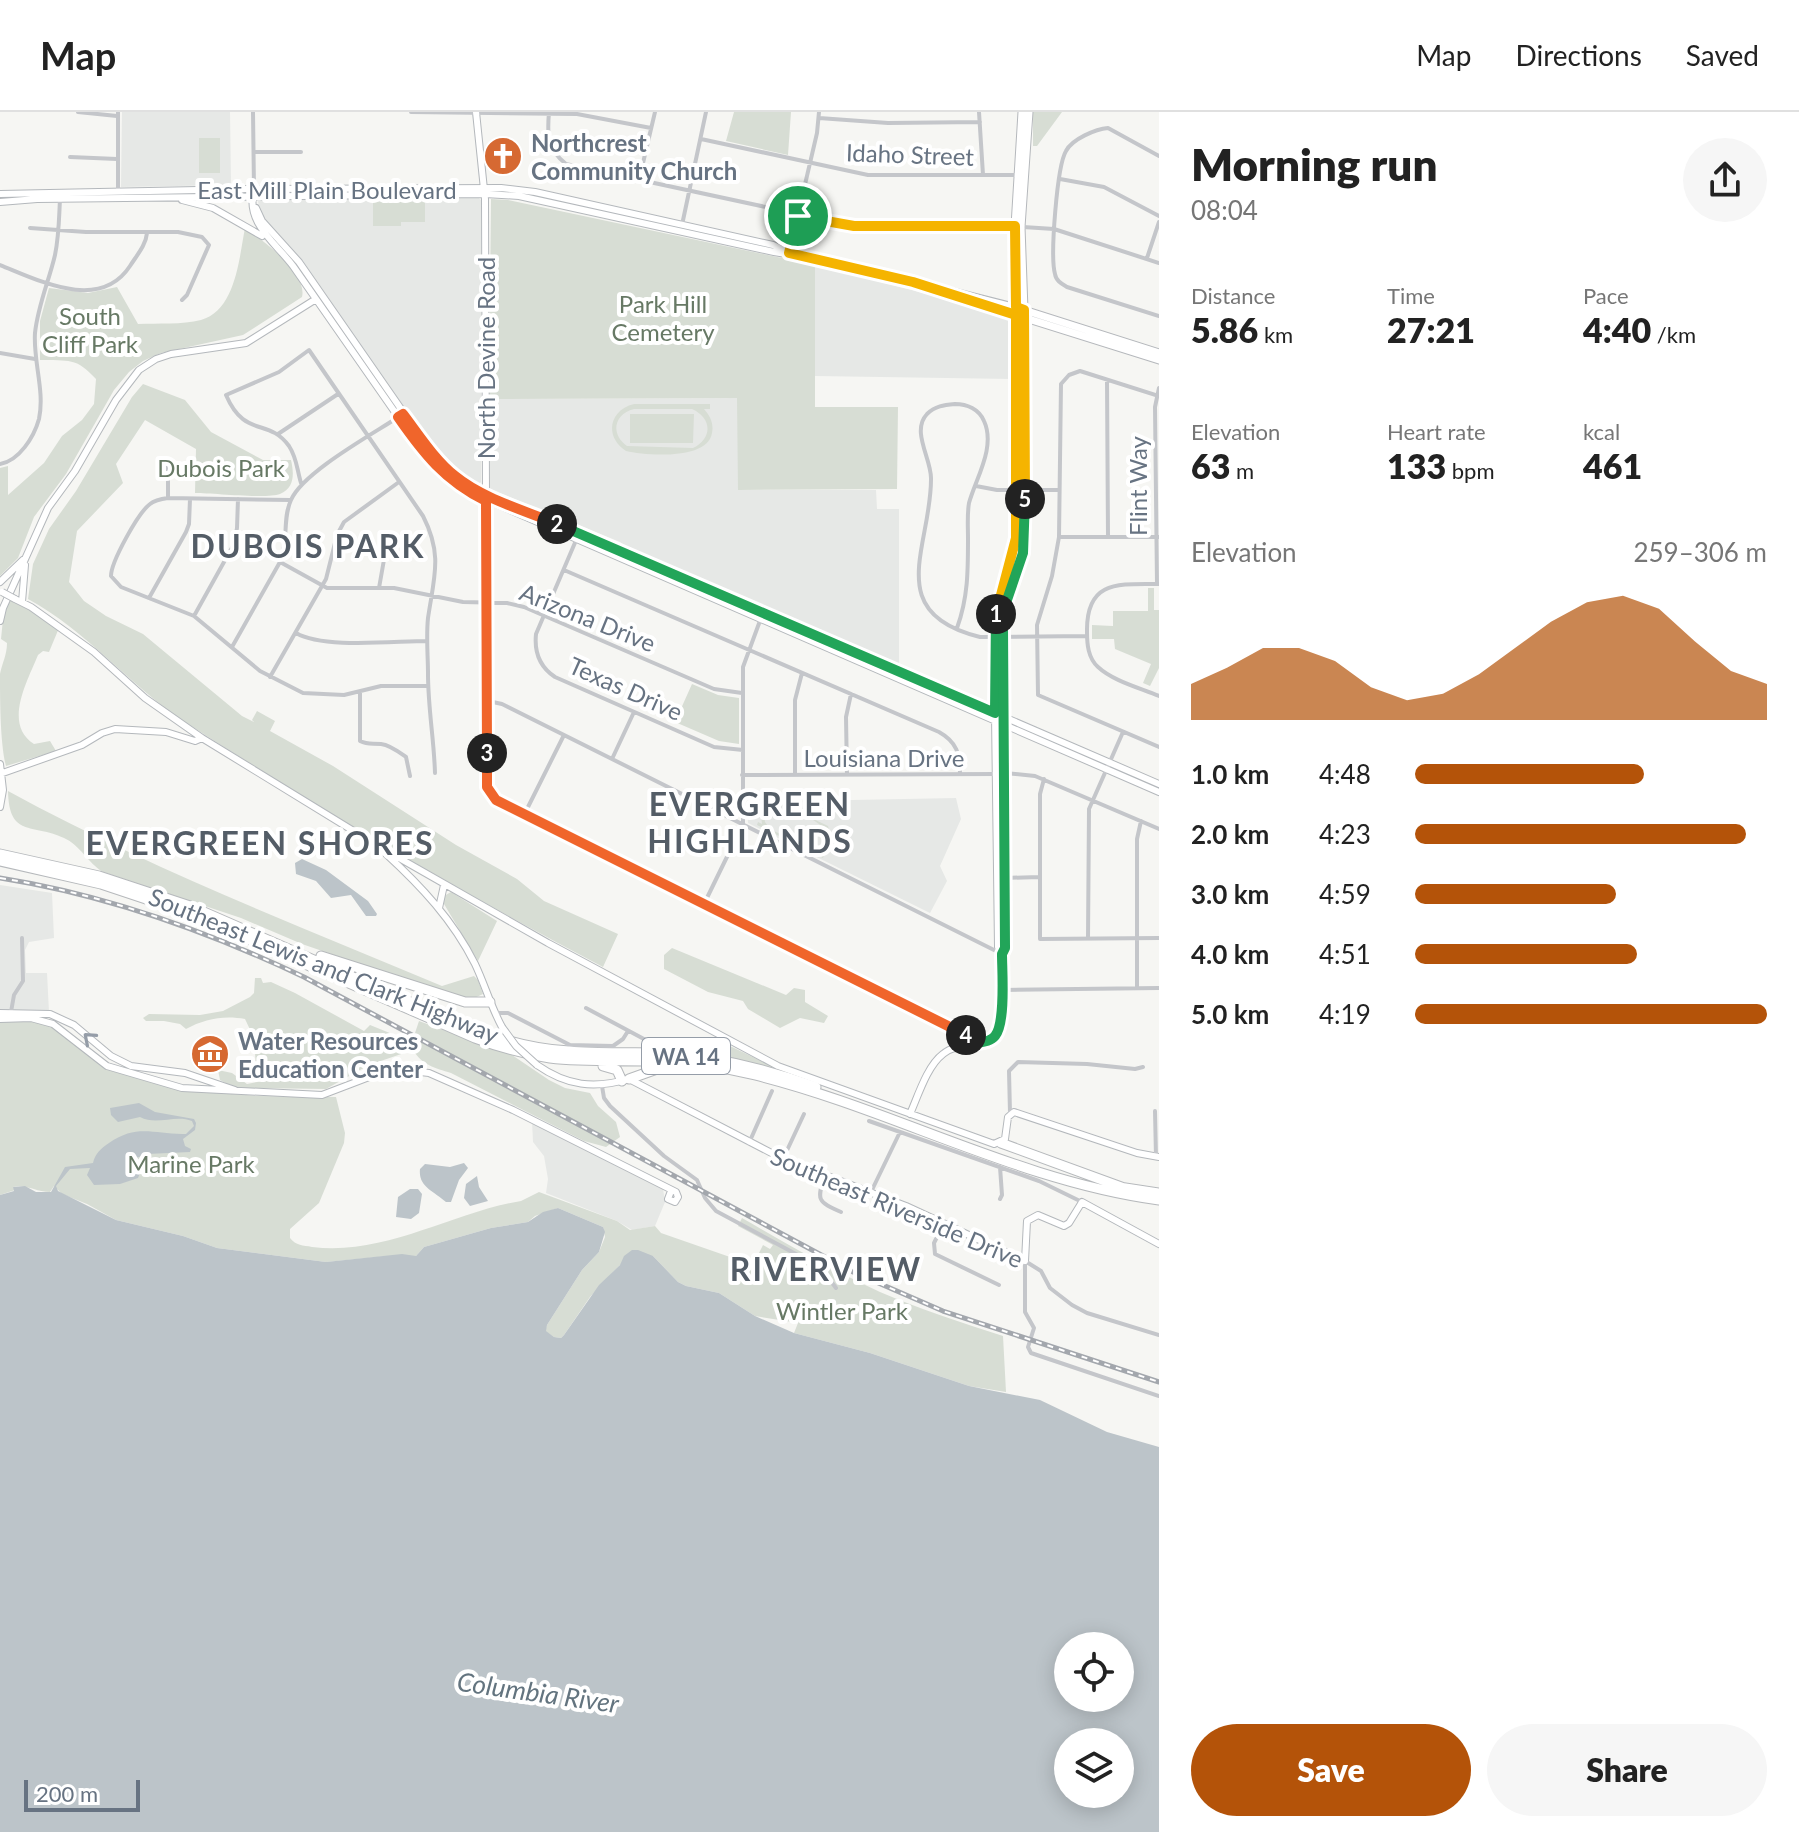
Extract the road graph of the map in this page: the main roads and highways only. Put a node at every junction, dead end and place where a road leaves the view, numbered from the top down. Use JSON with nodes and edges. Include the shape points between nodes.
{"nodes":[{"id":1,"x":1022,"y":112,"type":"edge"},
{"id":2,"x":1029,"y":112,"type":"edge"},
{"id":3,"x":1021,"y":175,"type":"junction"},
{"id":4,"x":1020,"y":312,"type":"junction"},
{"id":5,"x":1159,"y":353,"type":"edge"},
{"id":6,"x":1159,"y":360,"type":"edge"},
{"id":7,"x":0,"y":854,"type":"edge"},
{"id":8,"x":0,"y":861,"type":"edge"},
{"id":9,"x":252,"y":932,"type":"junction"},
{"id":10,"x":490,"y":1002,"type":"road end"},
{"id":11,"x":552,"y":1058,"type":"junction"},
{"id":12,"x":734,"y":1070,"type":"junction"},
{"id":13,"x":642,"y":1075,"type":"junction"},
{"id":14,"x":640,"y":1087,"type":"road end"},
{"id":15,"x":1001,"y":1143,"type":"road end"},
{"id":16,"x":1124,"y":1188,"type":"junction"},
{"id":17,"x":1159,"y":1193,"type":"edge"},
{"id":18,"x":1159,"y":1200,"type":"edge"}],
"edges":[{"from":1,"to":3,"type":"main road"},
{"from":2,"to":3,"type":"main road"},
{"from":3,"to":4,"type":"main road"},
{"from":4,"to":5,"type":"main road","name":"East Mill Plain Boulevard"},
{"from":4,"to":6,"type":"main road","name":"East Mill Plain Boulevard"},
{"from":7,"to":9,"type":"highway","name":"Southeast Lewis and Clark Highway","number":"WA 14","via":[[131,886]]},
{"from":8,"to":11,"type":"highway","name":"Southeast Lewis and Clark Highway","number":"WA 14","via":[[164,904],[475,1038]]},
{"from":9,"to":10,"type":"highway","via":[[454,999]]},
{"from":9,"to":16,"type":"highway","name":"Southeast Lewis and Clark Highway","number":"WA 14","via":[[504,1040],[547,1049],[662,1053],[745,1066],[1033,1164]]},
{"from":11,"to":12,"type":"highway","name":"Southeast Lewis and Clark Highway","number":"WA 14"},
{"from":11,"to":13,"type":"highway","via":[[614,1068],[625,1080]]},
{"from":12,"to":13,"type":"highway","via":[[668,1067]]},
{"from":12,"to":18,"type":"highway","name":"Southeast Lewis and Clark Highway","number":"WA 14","via":[[824,1096],[1061,1180]]},
{"from":13,"to":14,"type":"highway"},
{"from":15,"to":16,"type":"highway"},
{"from":16,"to":17,"type":"highway","name":"Southeast Lewis and Clark Highway","number":"WA 14"}]}
